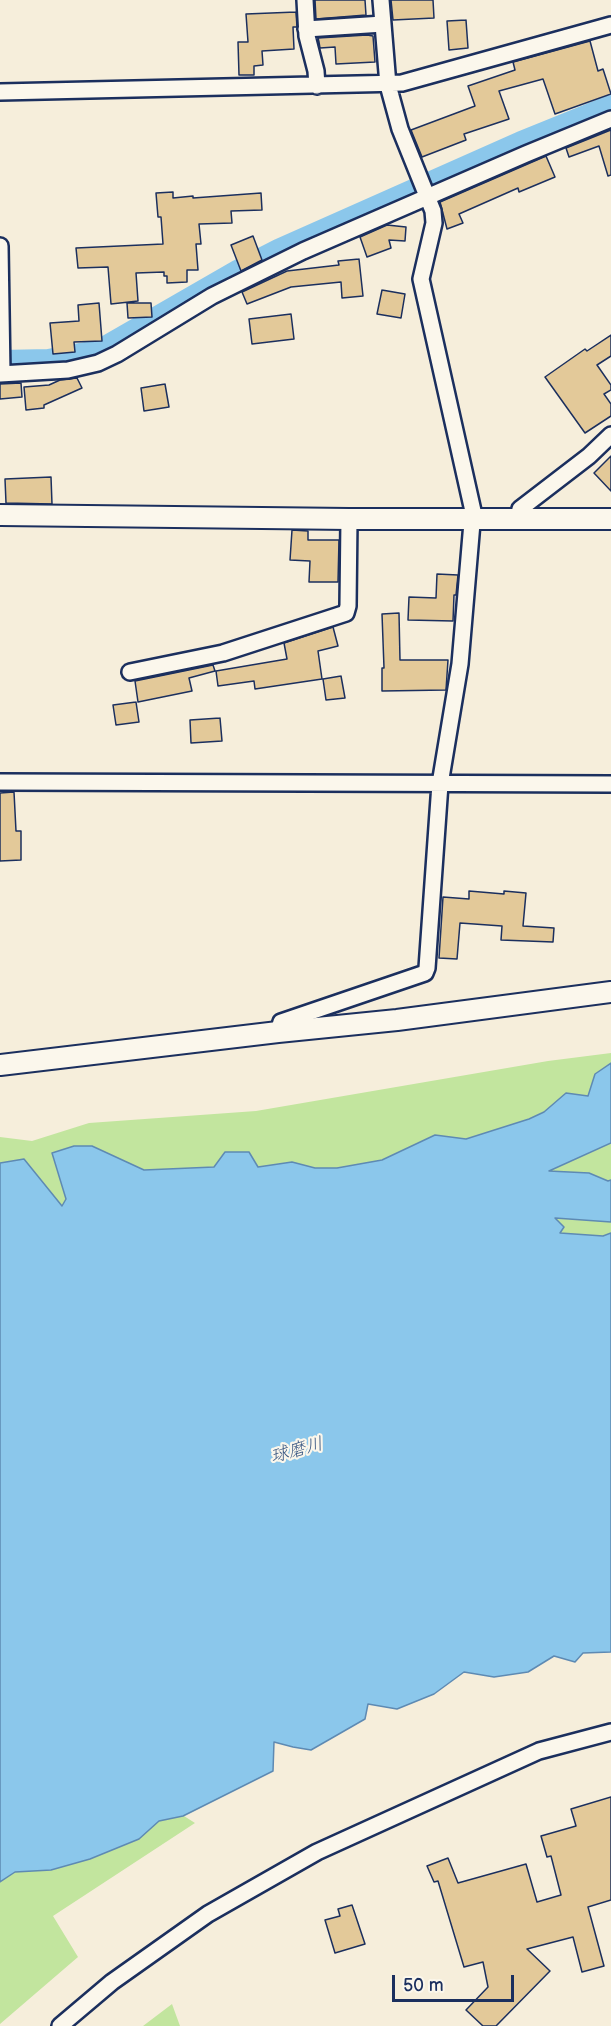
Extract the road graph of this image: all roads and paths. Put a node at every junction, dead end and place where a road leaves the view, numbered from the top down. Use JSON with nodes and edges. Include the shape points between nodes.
{"nodes":[{"id":1,"x":305,"y":0,"type":"edge"},
{"id":2,"x":381,"y":0,"type":"edge"},
{"id":3,"x":383,"y":24,"type":"junction"},
{"id":4,"x":611,"y":25,"type":"edge"},
{"id":5,"x":306,"y":29,"type":"junction"},
{"id":6,"x":388,"y":84,"type":"junction"},
{"id":7,"x":317,"y":86,"type":"junction"},
{"id":8,"x":0,"y":92,"type":"edge"},
{"id":9,"x":611,"y":119,"type":"edge"},
{"id":10,"x":428,"y":195,"type":"junction"},
{"id":11,"x":0,"y":246,"type":"edge"},
{"id":12,"x":1,"y":374,"type":"edge"},
{"id":13,"x":611,"y":435,"type":"edge"},
{"id":14,"x":0,"y":515,"type":"edge"},
{"id":15,"x":349,"y":519,"type":"junction"},
{"id":16,"x":472,"y":519,"type":"junction"},
{"id":17,"x":518,"y":519,"type":"junction"},
{"id":18,"x":611,"y":519,"type":"edge"},
{"id":19,"x":130,"y":672,"type":"dead end"},
{"id":20,"x":0,"y":782,"type":"edge"},
{"id":21,"x":440,"y":784,"type":"junction"},
{"id":22,"x":611,"y":784,"type":"edge"},
{"id":23,"x":611,"y":992,"type":"edge"},
{"id":24,"x":278,"y":1032,"type":"junction"},
{"id":25,"x":0,"y":1065,"type":"edge"},
{"id":26,"x":611,"y":1732,"type":"edge"},
{"id":27,"x":60,"y":2026,"type":"edge"}],
"edges":[{"from":1,"to":5,"type":"street"},
{"from":2,"to":3,"type":"street"},
{"from":3,"to":5,"type":"street"},
{"from":3,"to":6,"type":"street"},
{"from":4,"to":6,"type":"street"},
{"from":5,"to":7,"type":"street"},
{"from":6,"to":7,"type":"street"},
{"from":6,"to":10,"type":"street","via":[[400,129]]},
{"from":7,"to":8,"type":"street"},
{"from":9,"to":10,"type":"street"},
{"from":10,"to":12,"type":"street","via":[[221,292],[98,363],[68,370]]},
{"from":10,"to":16,"type":"street","via":[[434,223],[422,279]]},
{"from":11,"to":12,"type":"street"},
{"from":13,"to":17,"type":"street","via":[[520,509]]},
{"from":14,"to":15,"type":"street"},
{"from":15,"to":16,"type":"street"},
{"from":15,"to":19,"type":"street","via":[[346,613],[223,653]]},
{"from":16,"to":17,"type":"street"},
{"from":16,"to":21,"type":"street","via":[[460,664]]},
{"from":17,"to":18,"type":"street"},
{"from":20,"to":21,"type":"street"},
{"from":21,"to":22,"type":"street"},
{"from":21,"to":24,"type":"street","via":[[425,973],[281,1022]]},
{"from":23,"to":24,"type":"street"},
{"from":24,"to":25,"type":"street"},
{"from":26,"to":27,"type":"street","via":[[539,1751],[317,1852],[208,1914],[112,1982]]}]}
